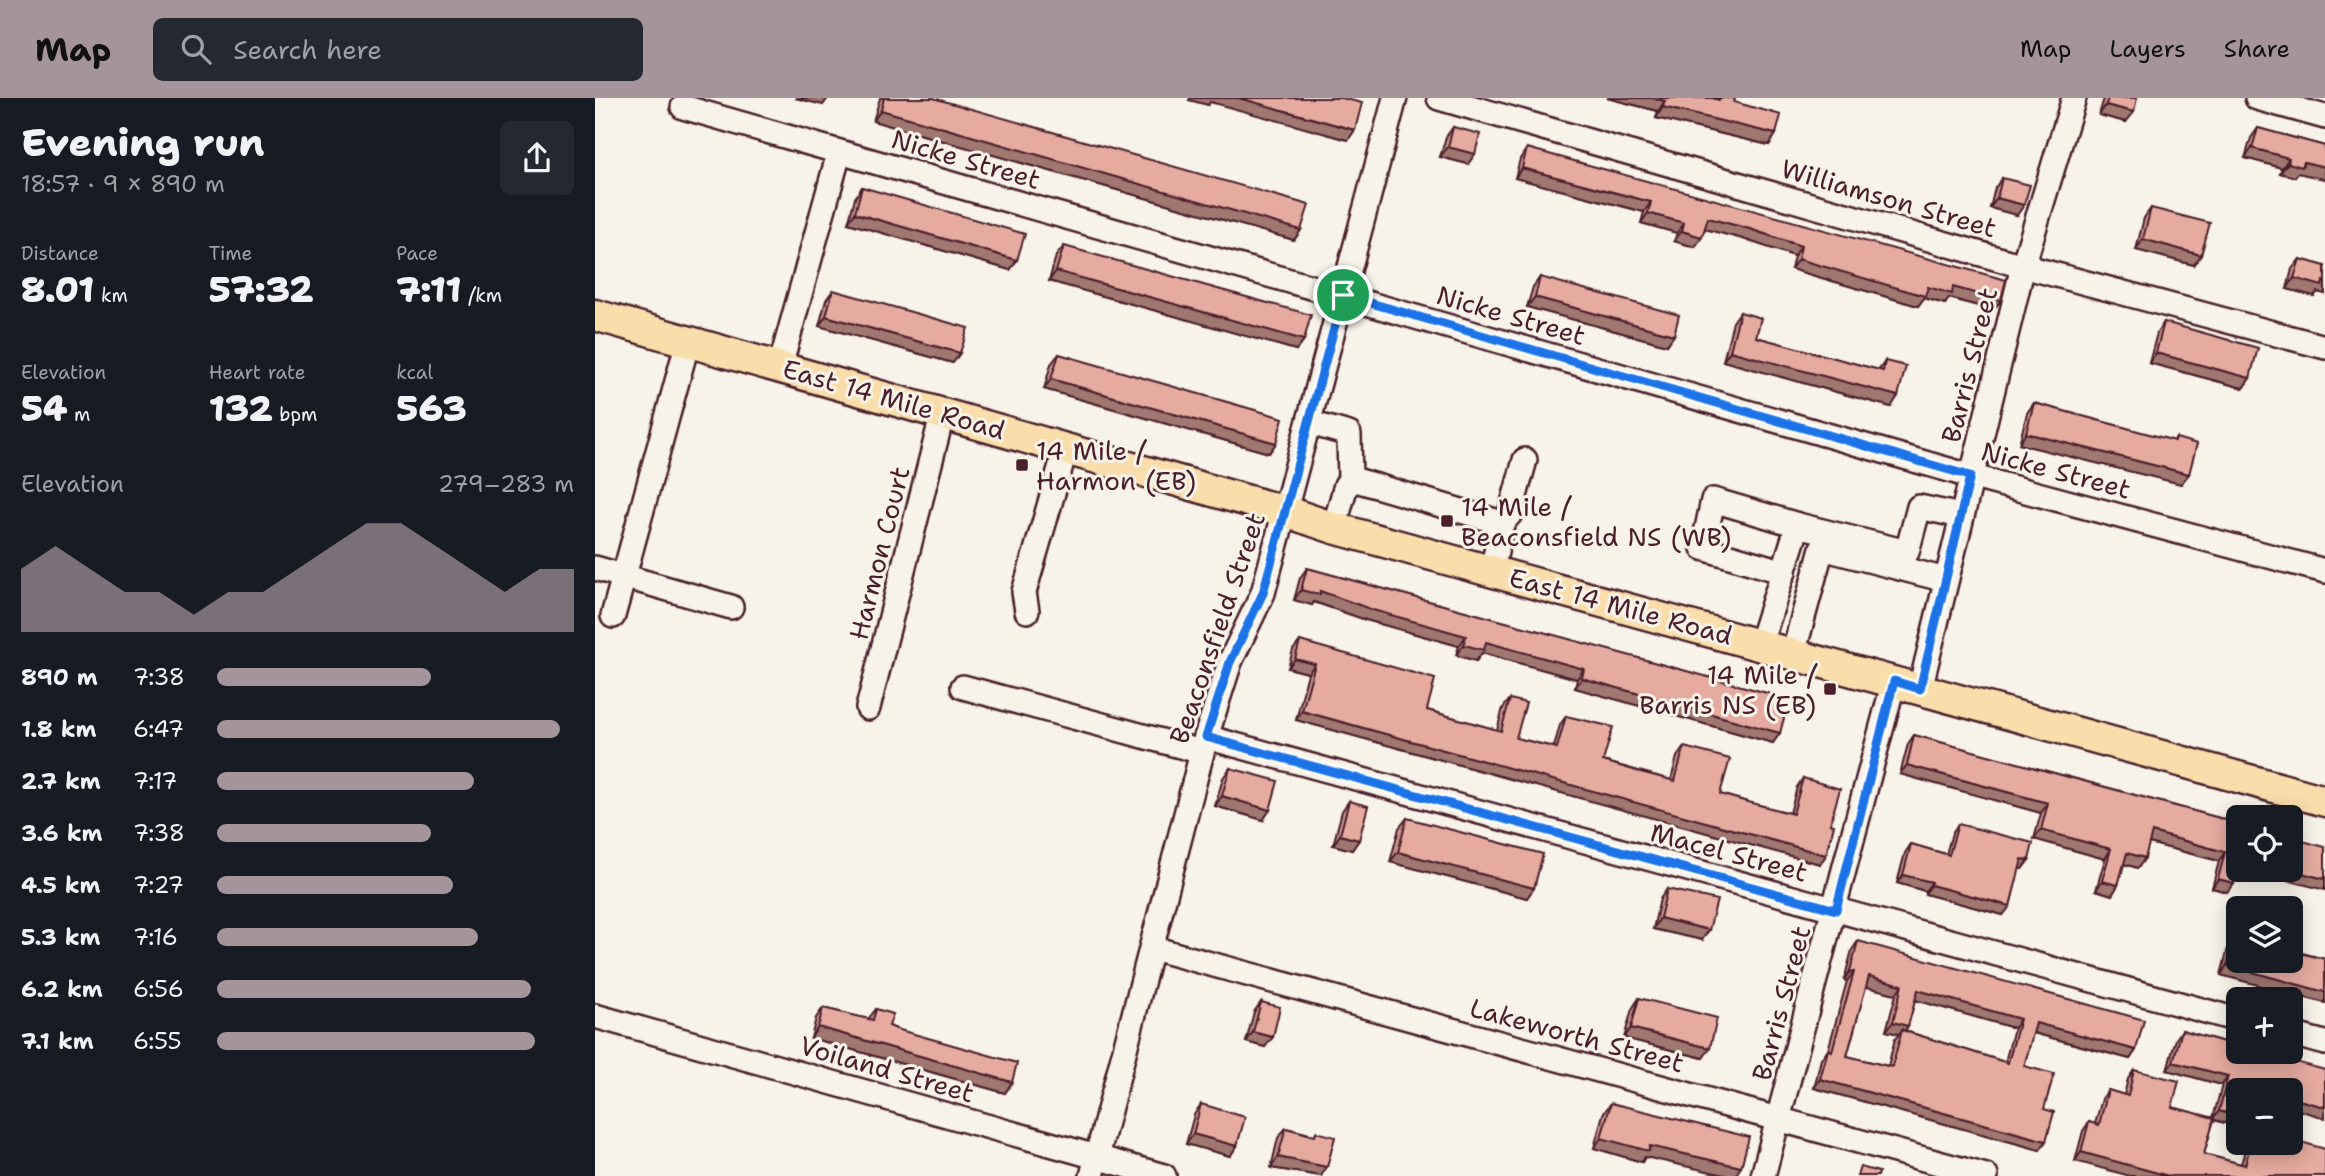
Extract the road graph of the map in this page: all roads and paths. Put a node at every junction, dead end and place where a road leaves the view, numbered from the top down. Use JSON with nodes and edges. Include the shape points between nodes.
{"nodes":[{"id":1,"x":1395,"y":98,"type":"edge"},
{"id":2,"x":1439,"y":98,"type":"edge"},
{"id":3,"x":2074,"y":98,"type":"edge"},
{"id":4,"x":2257,"y":98,"type":"edge"},
{"id":5,"x":683,"y":107,"type":"dead end"},
{"id":6,"x":2325,"y":117,"type":"edge"},
{"id":7,"x":839,"y":153,"type":"junction"},
{"id":8,"x":2022,"y":266,"type":"junction"},
{"id":9,"x":1343,"y":295,"type":"junction"},
{"id":10,"x":595,"y":315,"type":"edge"},
{"id":11,"x":688,"y":341,"type":"junction"},
{"id":12,"x":2325,"y":347,"type":"edge"},
{"id":13,"x":780,"y":367,"type":"junction"},
{"id":14,"x":943,"y":412,"type":"junction"},
{"id":15,"x":1310,"y":423,"type":"junction"},
{"id":16,"x":1066,"y":448,"type":"junction"},
{"id":17,"x":1525,"y":460,"type":"dead end"},
{"id":18,"x":1970,"y":476,"type":"junction"},
{"id":19,"x":1350,"y":481,"type":"junction"},
{"id":20,"x":1287,"y":512,"type":"junction"},
{"id":21,"x":1961,"y":516,"type":"junction"},
{"id":22,"x":1502,"y":523,"type":"junction"},
{"id":23,"x":1798,"y":525,"type":"junction"},
{"id":24,"x":1334,"y":528,"type":"junction"},
{"id":25,"x":595,"y":568,"type":"edge"},
{"id":26,"x":1492,"y":571,"type":"junction"},
{"id":27,"x":2325,"y":571,"type":"edge"},
{"id":28,"x":1784,"y":572,"type":"junction"},
{"id":29,"x":624,"y":576,"type":"junction"},
{"id":30,"x":1946,"y":580,"type":"junction"},
{"id":31,"x":731,"y":607,"type":"dead end"},
{"id":32,"x":1027,"y":611,"type":"dead end"},
{"id":33,"x":613,"y":616,"type":"dead end"},
{"id":34,"x":1760,"y":645,"type":"junction"},
{"id":35,"x":1793,"y":654,"type":"junction"},
{"id":36,"x":1907,"y":685,"type":"junction"},
{"id":37,"x":963,"y":687,"type":"dead end"},
{"id":38,"x":868,"y":708,"type":"dead end"},
{"id":39,"x":1204,"y":745,"type":"junction"},
{"id":40,"x":2325,"y":801,"type":"edge"},
{"id":41,"x":1836,"y":910,"type":"junction"},
{"id":42,"x":1152,"y":948,"type":"junction"},
{"id":43,"x":595,"y":1016,"type":"edge"},
{"id":44,"x":2226,"y":1017,"type":"edge"},
{"id":45,"x":2303,"y":1038,"type":"edge"},
{"id":46,"x":2325,"y":1044,"type":"edge"},
{"id":47,"x":1778,"y":1119,"type":"junction"},
{"id":48,"x":1094,"y":1167,"type":"edge"},
{"id":49,"x":1164,"y":1176,"type":"edge"},
{"id":50,"x":1763,"y":1176,"type":"edge"},
{"id":51,"x":1986,"y":1176,"type":"edge"}],
"edges":[{"from":1,"to":9,"type":"street","name":"Beaconsfield Street"},
{"from":2,"to":8,"type":"street","name":"Williamson Street"},
{"from":3,"to":8,"type":"street","name":"Barris Street"},
{"from":4,"to":6,"type":"street"},
{"from":5,"to":7,"type":"street","name":"Nicke Street"},
{"from":7,"to":9,"type":"street","name":"Nicke Street"},
{"from":7,"to":13,"type":"street"},
{"from":8,"to":12,"type":"street","name":"Williamson Street"},
{"from":8,"to":18,"type":"street","name":"Barris Street"},
{"from":9,"to":15,"type":"street","name":"Beaconsfield Street"},
{"from":9,"to":18,"type":"street","name":"Nicke Street"},
{"from":10,"to":11,"type":"main road","name":"East 14 Mile Road"},
{"from":11,"to":13,"type":"main road","name":"East 14 Mile Road"},
{"from":11,"to":29,"type":"street"},
{"from":13,"to":14,"type":"main road","name":"East 14 Mile Road"},
{"from":14,"to":16,"type":"main road","name":"East 14 Mile Road"},
{"from":14,"to":38,"type":"street","name":"Harmon Court"},
{"from":15,"to":19,"type":"street","via":[[1349,433]]},
{"from":15,"to":20,"type":"street","name":"Beaconsfield Street"},
{"from":16,"to":20,"type":"main road","name":"East 14 Mile Road"},
{"from":16,"to":32,"type":"street","via":[[1024,592]]},
{"from":17,"to":22,"type":"street","via":[[1510,514]]},
{"from":18,"to":21,"type":"street","name":"Barris Street"},
{"from":18,"to":27,"type":"street","name":"Nicke Street"},
{"from":19,"to":22,"type":"street"},
{"from":19,"to":24,"type":"street"},
{"from":20,"to":24,"type":"main road","name":"East 14 Mile Road"},
{"from":20,"to":39,"type":"street","name":"Beaconsfield Street","via":[[1263,593],[1230,662]]},
{"from":21,"to":23,"type":"street","via":[[1919,507],[1907,552]]},
{"from":21,"to":30,"type":"street","name":"Barris Street"},
{"from":22,"to":26,"type":"street"},
{"from":23,"to":28,"type":"street"},
{"from":23,"to":28,"type":"street","via":[[1713,500],[1703,548]]},
{"from":24,"to":26,"type":"main road","name":"East 14 Mile Road"},
{"from":25,"to":29,"type":"street"},
{"from":26,"to":34,"type":"main road","name":"East 14 Mile Road"},
{"from":28,"to":34,"type":"street"},
{"from":29,"to":31,"type":"street"},
{"from":29,"to":33,"type":"street"},
{"from":30,"to":35,"type":"street","via":[[1822,548]]},
{"from":30,"to":36,"type":"street","name":"Barris Street"},
{"from":34,"to":35,"type":"main road","name":"East 14 Mile Road"},
{"from":35,"to":36,"type":"main road","name":"East 14 Mile Road"},
{"from":36,"to":40,"type":"main road","name":"East 14 Mile Road"},
{"from":36,"to":41,"type":"street","name":"Barris Street"},
{"from":37,"to":39,"type":"street","name":"Macel Street"},
{"from":39,"to":41,"type":"street","name":"Macel Street"},
{"from":39,"to":42,"type":"street","name":"Beaconsfield Street"},
{"from":41,"to":44,"type":"street","name":"Macel Street"},
{"from":41,"to":47,"type":"street","name":"Barris Street"},
{"from":42,"to":47,"type":"street","name":"Lakeworth Street"},
{"from":42,"to":48,"type":"street","name":"Beaconsfield Street"},
{"from":43,"to":48,"type":"street","name":"Voiland Street"},
{"from":45,"to":46,"type":"street"},
{"from":47,"to":50,"type":"street","name":"Barris Street"},
{"from":47,"to":51,"type":"street","name":"Lakeworth Street"},
{"from":48,"to":49,"type":"street","name":"Voiland Street"}]}
